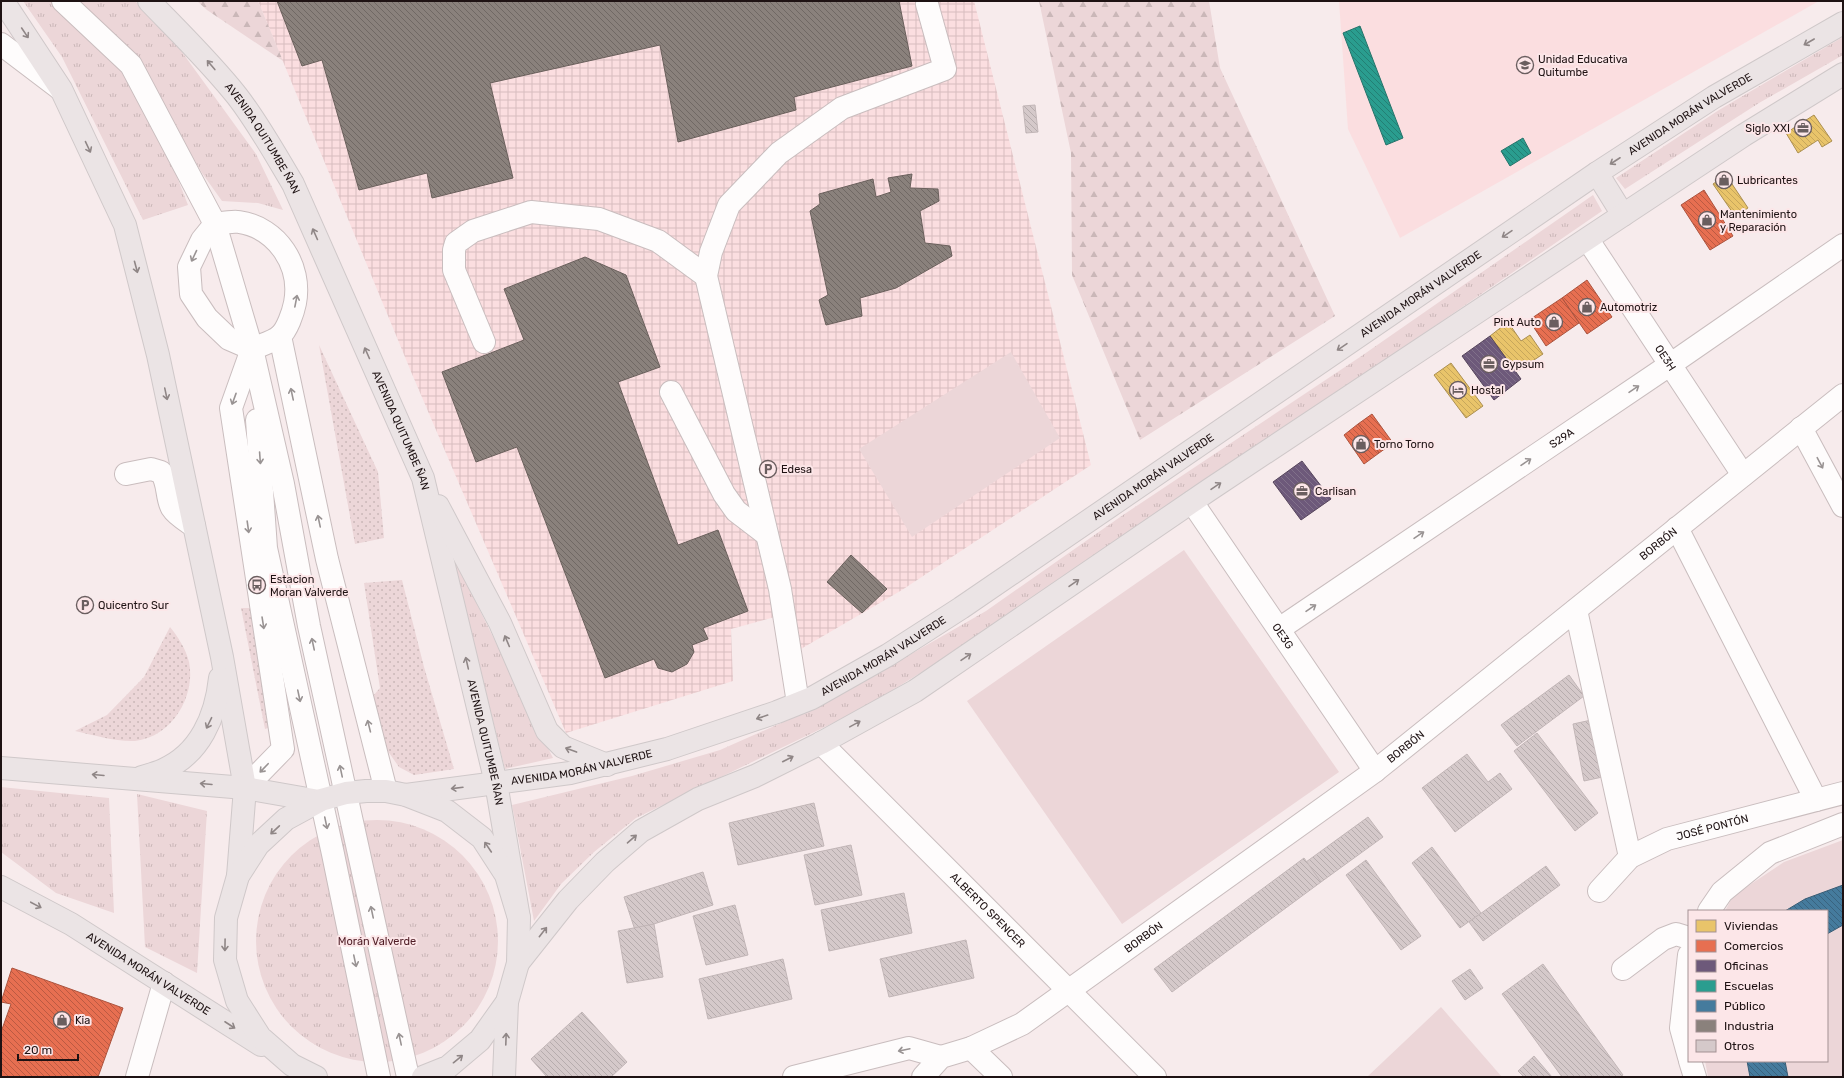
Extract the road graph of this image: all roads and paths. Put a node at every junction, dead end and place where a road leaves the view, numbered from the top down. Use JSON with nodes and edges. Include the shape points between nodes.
{"nodes":[{"id":1,"x":3,"y":1,"type":"edge"},
{"id":2,"x":63,"y":1,"type":"edge"},
{"id":3,"x":149,"y":1,"type":"edge"},
{"id":4,"x":927,"y":4,"type":"dead end"},
{"id":5,"x":1843,"y":23,"type":"edge"},
{"id":6,"x":1,"y":44,"type":"edge"},
{"id":7,"x":1843,"y":74,"type":"edge"},
{"id":8,"x":60,"y":89,"type":"junction"},
{"id":9,"x":1597,"y":172,"type":"junction"},
{"id":10,"x":1623,"y":215,"type":"junction"},
{"id":11,"x":215,"y":224,"type":"junction"},
{"id":12,"x":1588,"y":240,"type":"junction"},
{"id":13,"x":1843,"y":245,"type":"edge"},
{"id":14,"x":706,"y":276,"type":"junction"},
{"id":15,"x":280,"y":336,"type":"junction"},
{"id":16,"x":484,"y":342,"type":"dead end"},
{"id":17,"x":252,"y":349,"type":"junction"},
{"id":18,"x":1671,"y":364,"type":"junction"},
{"id":19,"x":671,"y":392,"type":"dead end"},
{"id":20,"x":1843,"y":395,"type":"edge"},
{"id":21,"x":1801,"y":428,"type":"junction"},
{"id":22,"x":126,"y":474,"type":"dead end"},
{"id":23,"x":1743,"y":475,"type":"junction"},
{"id":24,"x":423,"y":478,"type":"junction"},
{"id":25,"x":1192,"y":502,"type":"junction"},
{"id":26,"x":1843,"y":506,"type":"edge"},
{"id":27,"x":194,"y":526,"type":"junction"},
{"id":28,"x":1677,"y":528,"type":"junction"},
{"id":29,"x":766,"y":534,"type":"junction"},
{"id":30,"x":1576,"y":610,"type":"junction"},
{"id":31,"x":1279,"y":630,"type":"junction"},
{"id":32,"x":222,"y":657,"type":"junction"},
{"id":33,"x":798,"y":703,"type":"junction"},
{"id":34,"x":821,"y":743,"type":"junction"},
{"id":35,"x":607,"y":765,"type":"junction"},
{"id":36,"x":1,"y":768,"type":"edge"},
{"id":37,"x":1375,"y":771,"type":"junction"},
{"id":38,"x":137,"y":778,"type":"junction"},
{"id":39,"x":496,"y":783,"type":"junction"},
{"id":40,"x":245,"y":788,"type":"junction"},
{"id":41,"x":346,"y":793,"type":"junction"},
{"id":42,"x":396,"y":793,"type":"junction"},
{"id":43,"x":1843,"y":793,"type":"edge"},
{"id":44,"x":1816,"y":800,"type":"junction"},
{"id":45,"x":320,"y":801,"type":"junction"},
{"id":46,"x":1843,"y":824,"type":"edge"},
{"id":47,"x":1630,"y":857,"type":"junction"},
{"id":48,"x":238,"y":876,"type":"junction"},
{"id":49,"x":1,"y":887,"type":"edge"},
{"id":50,"x":1599,"y":892,"type":"dead end"},
{"id":51,"x":1710,"y":910,"type":"edge"},
{"id":52,"x":519,"y":918,"type":"junction"},
{"id":53,"x":1688,"y":938,"type":"edge"},
{"id":54,"x":518,"y":963,"type":"junction"},
{"id":55,"x":1688,"y":964,"type":"edge"},
{"id":56,"x":1623,"y":969,"type":"dead end"},
{"id":57,"x":164,"y":983,"type":"junction"},
{"id":58,"x":1068,"y":991,"type":"junction"},
{"id":59,"x":507,"y":1002,"type":"junction"},
{"id":60,"x":971,"y":1048,"type":"junction"},
{"id":61,"x":1688,"y":1053,"type":"edge"},
{"id":62,"x":941,"y":1057,"type":"junction"},
{"id":63,"x":1690,"y":1062,"type":"edge"},
{"id":64,"x":292,"y":1065,"type":"junction"},
{"id":65,"x":137,"y":1077,"type":"edge"},
{"id":66,"x":316,"y":1077,"type":"edge"},
{"id":67,"x":379,"y":1077,"type":"edge"},
{"id":68,"x":408,"y":1077,"type":"edge"},
{"id":69,"x":424,"y":1077,"type":"edge"},
{"id":70,"x":504,"y":1077,"type":"edge"},
{"id":71,"x":794,"y":1077,"type":"edge"},
{"id":72,"x":923,"y":1077,"type":"edge"},
{"id":73,"x":1001,"y":1077,"type":"edge"},
{"id":74,"x":1155,"y":1077,"type":"edge"},
{"id":75,"x":1695,"y":1077,"type":"edge"}],
"edges":[{"from":1,"to":8,"type":"main road","one_way":true},
{"from":2,"to":11,"type":"street","via":[[131,65]]},
{"from":24,"to":3,"type":"main road","name":"AVENIDA QUITUMBE ÑAN","one_way":true,"via":[[292,184],[271,146],[237,96],[209,62]]},
{"from":4,"to":14,"type":"street","via":[[945,69],[842,108],[779,153],[729,205],[711,252]]},
{"from":5,"to":9,"type":"main road","name":"AVENIDA MORÁN VALVERDE","one_way":true,"via":[[1714,97]]},
{"from":6,"to":8,"type":"street"},
{"from":7,"to":10,"type":"main road","via":[[1744,135]]},
{"from":8,"to":27,"type":"main road","one_way":true,"via":[[125,225],[154,336]]},
{"from":9,"to":10,"type":"main road"},
{"from":9,"to":33,"type":"main road","name":"AVENIDA MORÁN VALVERDE","one_way":true,"via":[[961,608],[888,655],[812,698]]},
{"from":10,"to":12,"type":"main road"},
{"from":15,"to":11,"type":"street","one_way":true,"via":[[293,315],[298,291],[291,261],[281,246],[262,230],[239,222]]},
{"from":11,"to":17,"type":"street"},
{"from":11,"to":17,"type":"street","one_way":true,"via":[[202,240],[189,267],[191,294],[206,318],[229,339]]},
{"from":12,"to":18,"type":"street","name":"OE3H"},
{"from":25,"to":12,"type":"main road","one_way":true},
{"from":13,"to":18,"type":"street","name":"S29A"},
{"from":14,"to":16,"type":"street","via":[[658,241],[599,219],[531,212],[474,231],[456,243],[454,270]]},
{"from":14,"to":29,"type":"street"},
{"from":15,"to":17,"type":"street"},
{"from":42,"to":15,"type":"street","one_way":true,"via":[[327,559]]},
{"from":17,"to":40,"type":"street","one_way":true,"via":[[231,408],[283,749]]},
{"from":41,"to":17,"type":"street","one_way":true,"via":[[309,626],[283,484]]},
{"from":17,"to":45,"type":"street","one_way":true,"via":[[266,548]]},
{"from":18,"to":23,"type":"street","name":"OE3H"},
{"from":31,"to":18,"type":"street","name":"S29A","one_way":true},
{"from":19,"to":29,"type":"street","via":[[724,494],[736,511]]},
{"from":20,"to":21,"type":"street","name":"BORBÓN"},
{"from":21,"to":23,"type":"street","name":"BORBÓN"},
{"from":21,"to":26,"type":"street","one_way":true},
{"from":22,"to":27,"type":"street","via":[[151,469],[161,472],[172,508]]},
{"from":23,"to":28,"type":"street","name":"BORBÓN"},
{"from":35,"to":24,"type":"main road","one_way":true,"via":[[563,747],[546,731],[500,623]]},
{"from":39,"to":24,"type":"main road","name":"AVENIDA QUITUMBE ÑAN","one_way":true},
{"from":25,"to":31,"type":"street","name":"OE3G"},
{"from":34,"to":25,"type":"main road","one_way":true,"via":[[915,691]]},
{"from":27,"to":32,"type":"main road"},
{"from":28,"to":30,"type":"street","name":"BORBÓN"},
{"from":28,"to":44,"type":"street"},
{"from":29,"to":33,"type":"street","via":[[780,589]]},
{"from":30,"to":37,"type":"street","name":"BORBÓN"},
{"from":30,"to":47,"type":"street"},
{"from":31,"to":37,"type":"street","name":"OE3G"},
{"from":32,"to":38,"type":"main road","one_way":true,"via":[[214,713],[202,736],[186,756],[163,770]]},
{"from":32,"to":40,"type":"main road"},
{"from":33,"to":35,"type":"main road","name":"AVENIDA MORÁN VALVERDE","one_way":true,"via":[[667,749]]},
{"from":54,"to":34,"type":"main road","one_way":true,"via":[[568,900],[605,862],[641,831],[698,799],[755,776]]},
{"from":34,"to":58,"type":"street","name":"ALBERTO SPENCER"},
{"from":35,"to":39,"type":"main road","name":"AVENIDA MORÁN VALVERDE"},
{"from":38,"to":36,"type":"main road","one_way":true},
{"from":37,"to":58,"type":"street","name":"BORBÓN"},
{"from":40,"to":38,"type":"main road","one_way":true},
{"from":39,"to":42,"type":"main road","name":"AVENIDA MORÁN VALVERDE","one_way":true},
{"from":39,"to":52,"type":"main road","name":"AVENIDA QUITUMBE ÑAN"},
{"from":40,"to":45,"type":"main road"},
{"from":40,"to":48,"type":"main road"},
{"from":41,"to":42,"type":"main road"},
{"from":41,"to":45,"type":"main road"},
{"from":68,"to":41,"type":"street","one_way":true},
{"from":52,"to":42,"type":"main road","one_way":true,"via":[[506,875],[482,838],[447,811]]},
{"from":43,"to":44,"type":"street","name":"JOSÉ PONTÓN"},
{"from":44,"to":47,"type":"street","name":"JOSÉ PONTÓN","via":[[1667,840]]},
{"from":45,"to":48,"type":"main road","one_way":true,"via":[[286,819],[258,845]]},
{"from":45,"to":67,"type":"street","one_way":true},
{"from":46,"to":51,"type":"street","via":[[1770,853],[1722,892]]},
{"from":47,"to":50,"type":"street","name":"JOSÉ PONTÓN"},
{"from":48,"to":64,"type":"main road","one_way":true,"via":[[226,918],[225,960],[237,1001],[260,1037]]},
{"from":49,"to":57,"type":"main road","name":"AVENIDA MORÁN VALVERDE","one_way":true,"via":[[71,924]]},
{"from":52,"to":54,"type":"main road"},
{"from":53,"to":56,"type":"street","via":[[1676,934],[1663,939]]},
{"from":54,"to":59,"type":"main road"},
{"from":55,"to":61,"type":"street","via":[[1681,1028]]},
{"from":57,"to":64,"type":"main road","name":"AVENIDA MORÁN VALVERDE","one_way":true},
{"from":57,"to":65,"type":"street"},
{"from":58,"to":60,"type":"street","name":"BORBÓN","via":[[1022,1024]]},
{"from":58,"to":74,"type":"street","name":"ALBERTO SPENCER"},
{"from":69,"to":59,"type":"main road","one_way":true,"via":[[448,1067],[480,1040]]},
{"from":70,"to":59,"type":"main road","one_way":true},
{"from":60,"to":62,"type":"street","name":"BORBÓN"},
{"from":60,"to":73,"type":"street"},
{"from":62,"to":71,"type":"street","one_way":true,"via":[[910,1048]]},
{"from":62,"to":72,"type":"street"},
{"from":63,"to":75,"type":"street"},
{"from":64,"to":66,"type":"main road"}]}
